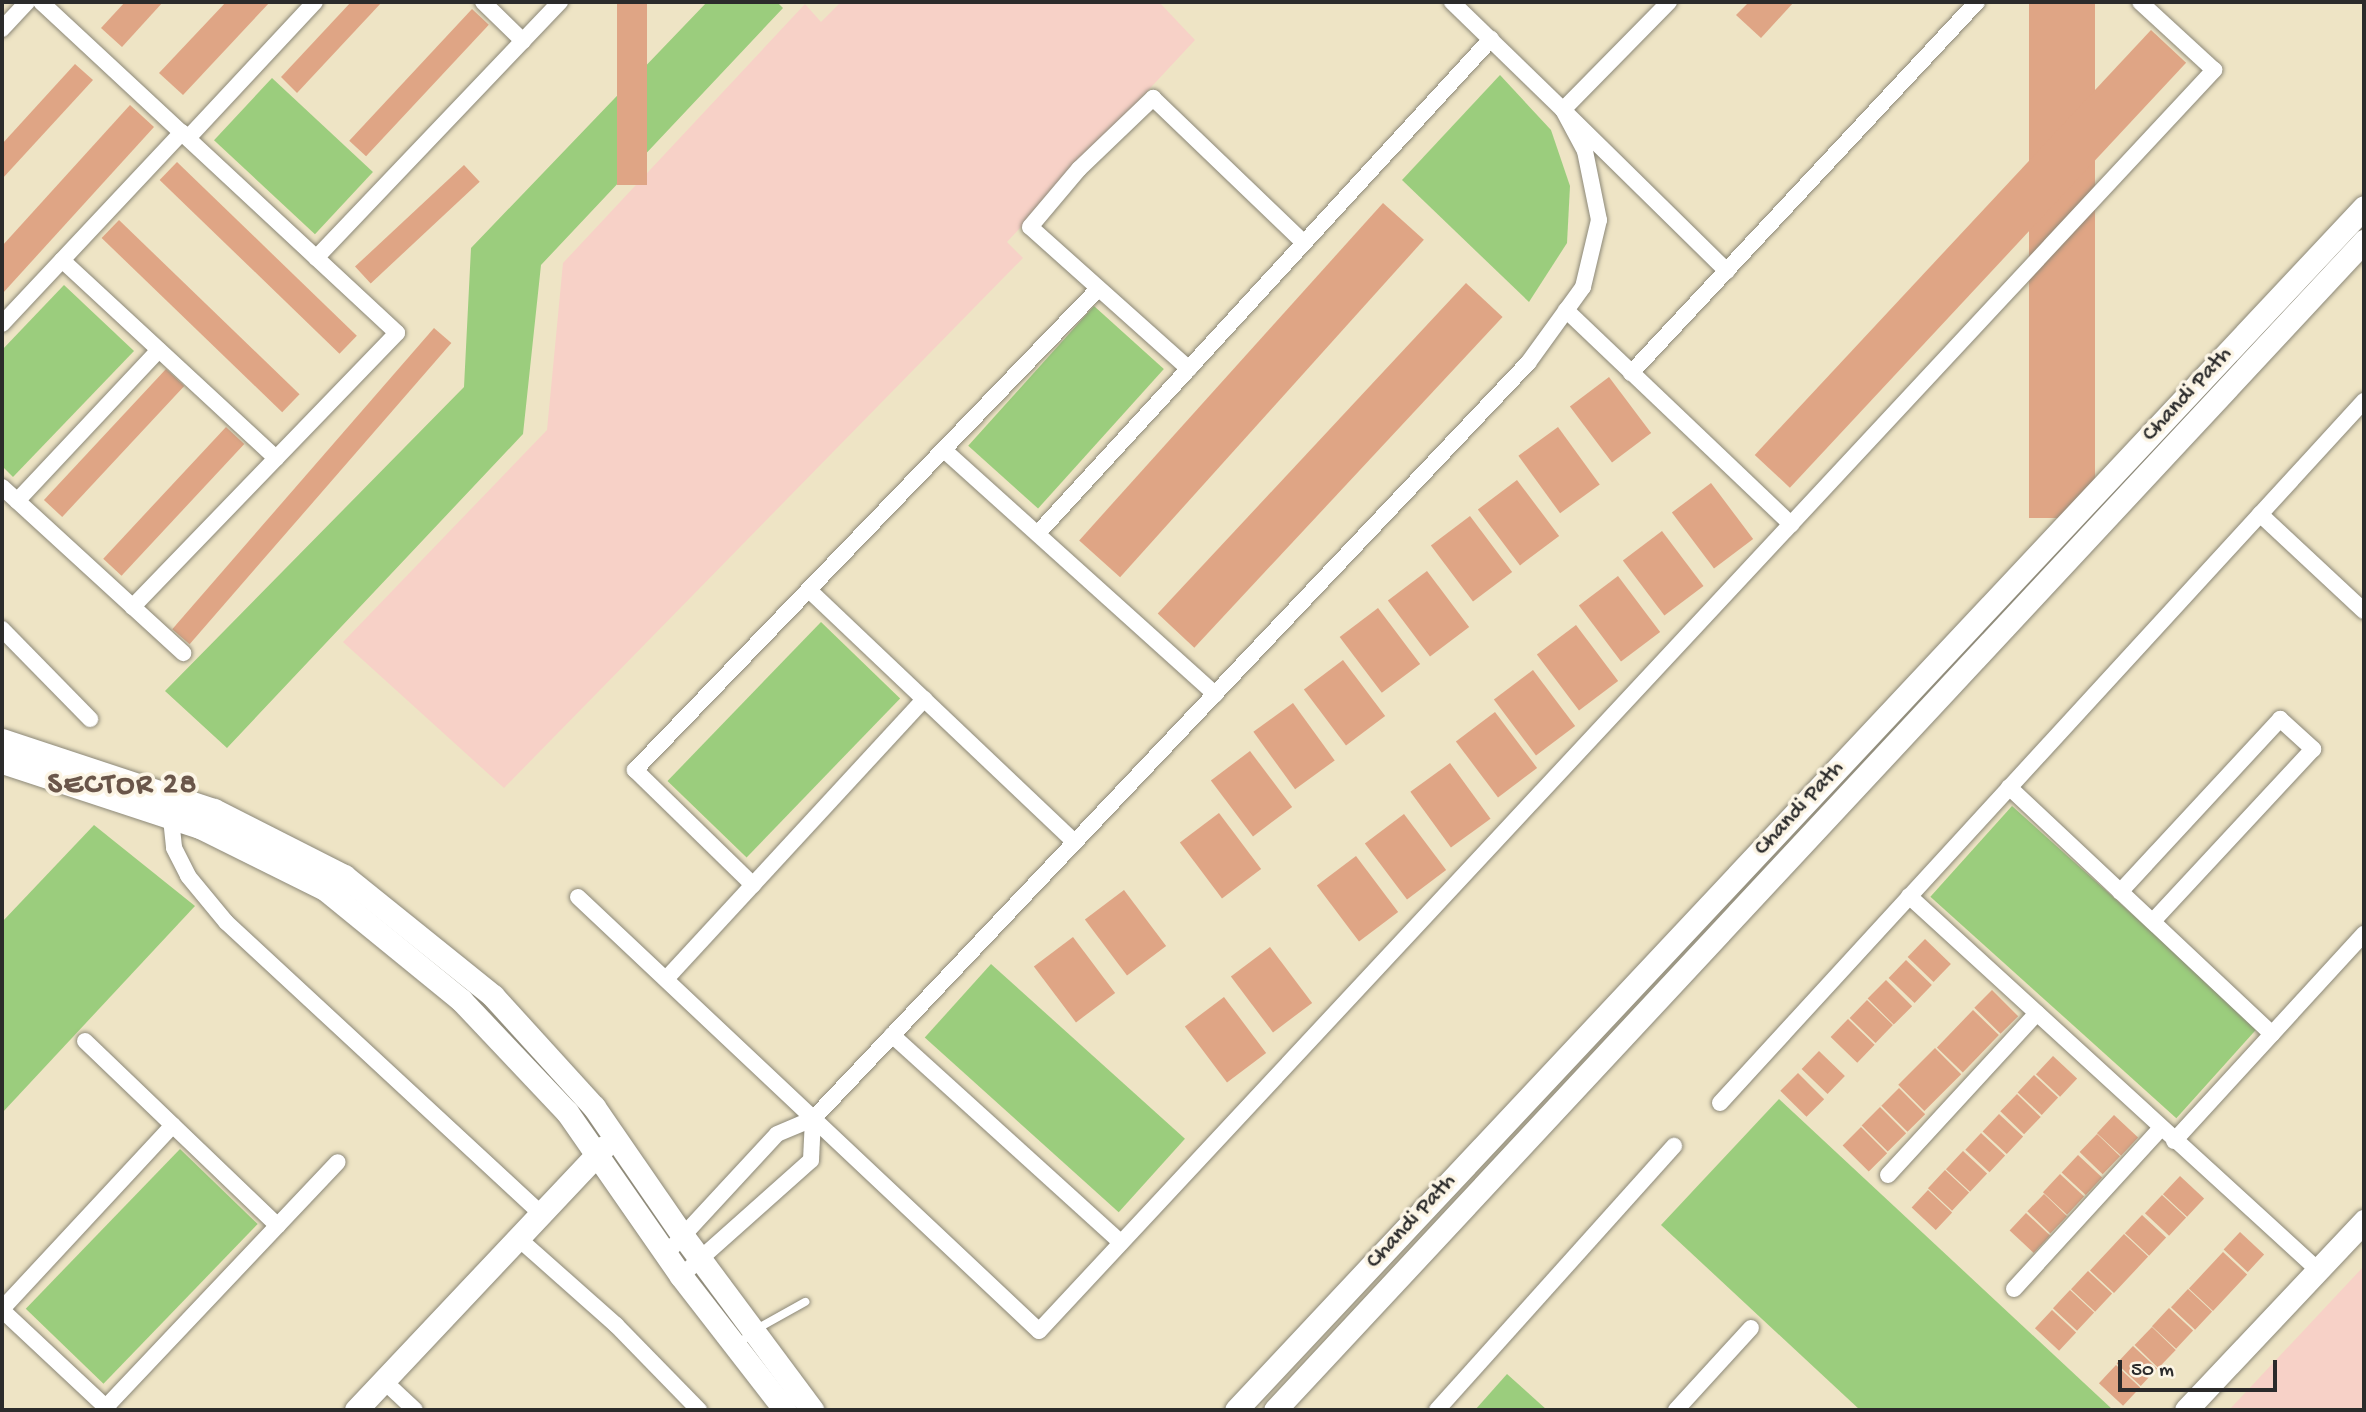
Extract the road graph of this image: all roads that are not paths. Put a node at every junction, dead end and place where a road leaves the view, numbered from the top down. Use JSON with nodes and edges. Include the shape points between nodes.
{"nodes":[{"id":1,"x":27,"y":2,"type":"edge"},
{"id":2,"x":41,"y":2,"type":"edge"},
{"id":3,"x":315,"y":2,"type":"edge"},
{"id":4,"x":483,"y":2,"type":"edge"},
{"id":5,"x":560,"y":2,"type":"edge"},
{"id":6,"x":1452,"y":2,"type":"edge"},
{"id":7,"x":1669,"y":2,"type":"edge"},
{"id":8,"x":1977,"y":2,"type":"edge"},
{"id":9,"x":2140,"y":2,"type":"edge"},
{"id":10,"x":2,"y":29,"type":"edge"},
{"id":11,"x":1491,"y":39,"type":"junction"},
{"id":12,"x":523,"y":41,"type":"junction"},
{"id":13,"x":1563,"y":110,"type":"junction"},
{"id":14,"x":185,"y":135,"type":"junction"},
{"id":15,"x":2364,"y":207,"type":"edge"},
{"id":16,"x":2364,"y":241,"type":"edge"},
{"id":17,"x":1304,"y":243,"type":"junction"},
{"id":18,"x":316,"y":258,"type":"junction"},
{"id":19,"x":62,"y":260,"type":"junction"},
{"id":20,"x":1727,"y":271,"type":"junction"},
{"id":21,"x":1098,"y":289,"type":"junction"},
{"id":22,"x":1566,"y":310,"type":"junction"},
{"id":23,"x":2,"y":324,"type":"edge"},
{"id":24,"x":159,"y":350,"type":"junction"},
{"id":25,"x":1189,"y":369,"type":"junction"},
{"id":26,"x":1631,"y":373,"type":"junction"},
{"id":27,"x":2364,"y":401,"type":"edge"},
{"id":28,"x":944,"y":450,"type":"junction"},
{"id":29,"x":276,"y":458,"type":"junction"},
{"id":30,"x":2,"y":487,"type":"edge"},
{"id":31,"x":17,"y":501,"type":"junction"},
{"id":32,"x":2260,"y":514,"type":"junction"},
{"id":33,"x":1791,"y":524,"type":"junction"},
{"id":34,"x":1040,"y":532,"type":"junction"},
{"id":35,"x":809,"y":590,"type":"junction"},
{"id":36,"x":132,"y":607,"type":"junction"},
{"id":37,"x":2364,"y":610,"type":"edge"},
{"id":38,"x":2,"y":629,"type":"edge"},
{"id":39,"x":183,"y":653,"type":"dead end"},
{"id":40,"x":1215,"y":694,"type":"junction"},
{"id":41,"x":924,"y":699,"type":"junction"},
{"id":42,"x":90,"y":719,"type":"dead end"},
{"id":43,"x":2,"y":740,"type":"edge"},
{"id":44,"x":2,"y":762,"type":"edge"},
{"id":45,"x":2009,"y":786,"type":"junction"},
{"id":46,"x":171,"y":806,"type":"junction"},
{"id":47,"x":1075,"y":842,"type":"junction"},
{"id":48,"x":753,"y":884,"type":"junction"},
{"id":49,"x":2120,"y":892,"type":"junction"},
{"id":50,"x":1909,"y":896,"type":"junction"},
{"id":51,"x":579,"y":897,"type":"dead end"},
{"id":52,"x":2153,"y":921,"type":"junction"},
{"id":53,"x":2364,"y":934,"type":"edge"},
{"id":54,"x":666,"y":979,"type":"junction"},
{"id":55,"x":2037,"y":1013,"type":"junction"},
{"id":56,"x":2273,"y":1034,"type":"junction"},
{"id":57,"x":892,"y":1035,"type":"junction"},
{"id":58,"x":85,"y":1041,"type":"dead end"},
{"id":59,"x":1720,"y":1103,"type":"dead end"},
{"id":60,"x":813,"y":1119,"type":"junction"},
{"id":61,"x":173,"y":1125,"type":"junction"},
{"id":62,"x":2161,"y":1128,"type":"junction"},
{"id":63,"x":614,"y":1137,"type":"junction"},
{"id":64,"x":2174,"y":1141,"type":"junction"},
{"id":65,"x":1674,"y":1146,"type":"dead end"},
{"id":66,"x":596,"y":1156,"type":"junction"},
{"id":67,"x":338,"y":1162,"type":"dead end"},
{"id":68,"x":1888,"y":1175,"type":"dead end"},
{"id":69,"x":541,"y":1214,"type":"junction"},
{"id":70,"x":2364,"y":1221,"type":"edge"},
{"id":71,"x":278,"y":1226,"type":"junction"},
{"id":72,"x":683,"y":1236,"type":"junction"},
{"id":73,"x":518,"y":1238,"type":"junction"},
{"id":74,"x":1121,"y":1243,"type":"junction"},
{"id":75,"x":666,"y":1254,"type":"junction"},
{"id":76,"x":702,"y":1260,"type":"junction"},
{"id":77,"x":2318,"y":1270,"type":"junction"},
{"id":78,"x":681,"y":1276,"type":"junction"},
{"id":79,"x":2014,"y":1289,"type":"dead end"},
{"id":80,"x":805,"y":1302,"type":"dead end"},
{"id":81,"x":2,"y":1309,"type":"edge"},
{"id":82,"x":1751,"y":1328,"type":"dead end"},
{"id":83,"x":745,"y":1338,"type":"junction"},
{"id":84,"x":384,"y":1381,"type":"junction"},
{"id":85,"x":107,"y":1409,"type":"edge"},
{"id":86,"x":356,"y":1410,"type":"edge"},
{"id":87,"x":415,"y":1410,"type":"edge"},
{"id":88,"x":699,"y":1410,"type":"edge"},
{"id":89,"x":785,"y":1410,"type":"edge"},
{"id":90,"x":812,"y":1410,"type":"edge"},
{"id":91,"x":1236,"y":1410,"type":"edge"},
{"id":92,"x":1275,"y":1410,"type":"edge"},
{"id":93,"x":1437,"y":1410,"type":"edge"},
{"id":94,"x":1676,"y":1410,"type":"edge"},
{"id":95,"x":2186,"y":1410,"type":"edge"}],
"edges":[{"from":1,"to":10,"type":"street"},
{"from":2,"to":14,"type":"street"},
{"from":3,"to":14,"type":"street"},
{"from":4,"to":12,"type":"street"},
{"from":5,"to":12,"type":"street"},
{"from":6,"to":11,"type":"street"},
{"from":7,"to":13,"type":"street"},
{"from":8,"to":20,"type":"street"},
{"from":9,"to":33,"type":"street","via":[[2214,70]]},
{"from":11,"to":13,"type":"street"},
{"from":11,"to":17,"type":"street"},
{"from":12,"to":18,"type":"street"},
{"from":13,"to":20,"type":"street"},
{"from":13,"to":22,"type":"street","via":[[1585,151],[1599,220],[1583,287]]},
{"from":14,"to":18,"type":"street"},
{"from":14,"to":19,"type":"street"},
{"from":15,"to":91,"type":"main road","name":"Chandi Path"},
{"from":16,"to":92,"type":"main road","name":"Chandi Path"},
{"from":17,"to":21,"type":"street","via":[[1153,98],[1079,169],[1030,227]]},
{"from":17,"to":25,"type":"street"},
{"from":18,"to":29,"type":"street","via":[[397,333]]},
{"from":19,"to":23,"type":"street"},
{"from":19,"to":24,"type":"street"},
{"from":20,"to":26,"type":"street"},
{"from":21,"to":25,"type":"street"},
{"from":21,"to":28,"type":"street"},
{"from":22,"to":26,"type":"street"},
{"from":22,"to":40,"type":"street","via":[[1528,363]]},
{"from":24,"to":29,"type":"street"},
{"from":24,"to":31,"type":"street"},
{"from":25,"to":34,"type":"street"},
{"from":26,"to":33,"type":"street"},
{"from":27,"to":32,"type":"street"},
{"from":28,"to":34,"type":"street"},
{"from":28,"to":35,"type":"street"},
{"from":29,"to":36,"type":"street"},
{"from":30,"to":31,"type":"street"},
{"from":31,"to":36,"type":"street"},
{"from":32,"to":37,"type":"street"},
{"from":32,"to":45,"type":"street"},
{"from":33,"to":74,"type":"street"},
{"from":34,"to":40,"type":"street"},
{"from":35,"to":41,"type":"street"},
{"from":35,"to":48,"type":"street","via":[[635,770]]},
{"from":36,"to":39,"type":"street"},
{"from":38,"to":42,"type":"street"},
{"from":40,"to":47,"type":"street"},
{"from":41,"to":47,"type":"street"},
{"from":41,"to":48,"type":"street"},
{"from":43,"to":46,"type":"main road"},
{"from":44,"to":46,"type":"main road"},
{"from":45,"to":49,"type":"street"},
{"from":45,"to":50,"type":"street"},
{"from":46,"to":63,"type":"main road","via":[[214,810],[344,876],[494,996],[594,1107]]},
{"from":46,"to":66,"type":"main road","via":[[200,827],[325,889],[461,1000],[567,1112]]},
{"from":46,"to":69,"type":"street","via":[[174,848],[188,876],[226,922]]},
{"from":47,"to":57,"type":"street"},
{"from":48,"to":54,"type":"street"},
{"from":49,"to":52,"type":"street"},
{"from":49,"to":52,"type":"street","via":[[2280,719],[2313,749]]},
{"from":50,"to":55,"type":"street"},
{"from":50,"to":59,"type":"street"},
{"from":51,"to":54,"type":"street"},
{"from":52,"to":56,"type":"street"},
{"from":53,"to":56,"type":"street"},
{"from":54,"to":60,"type":"street"},
{"from":55,"to":62,"type":"street"},
{"from":55,"to":68,"type":"street"},
{"from":56,"to":64,"type":"street"},
{"from":57,"to":60,"type":"street"},
{"from":57,"to":74,"type":"street"},
{"from":58,"to":61,"type":"street"},
{"from":60,"to":72,"type":"street","via":[[777,1134]]},
{"from":60,"to":74,"type":"street","via":[[1039,1331]]},
{"from":60,"to":76,"type":"street","via":[[811,1160]]},
{"from":61,"to":71,"type":"street"},
{"from":61,"to":81,"type":"street"},
{"from":62,"to":64,"type":"street"},
{"from":62,"to":79,"type":"street"},
{"from":63,"to":66,"type":"main road"},
{"from":63,"to":72,"type":"main road"},
{"from":64,"to":77,"type":"street"},
{"from":65,"to":93,"type":"street"},
{"from":66,"to":69,"type":"main road"},
{"from":66,"to":75,"type":"main road"},
{"from":67,"to":71,"type":"street"},
{"from":69,"to":73,"type":"main road"},
{"from":70,"to":77,"type":"main road"},
{"from":71,"to":85,"type":"street"},
{"from":72,"to":75,"type":"street"},
{"from":72,"to":76,"type":"main road"},
{"from":73,"to":84,"type":"main road"},
{"from":73,"to":88,"type":"street","via":[[615,1325]]},
{"from":75,"to":78,"type":"main road"},
{"from":76,"to":78,"type":"street"},
{"from":76,"to":83,"type":"main road"},
{"from":77,"to":95,"type":"main road"},
{"from":78,"to":83,"type":"main road"},
{"from":80,"to":83,"type":"lane"},
{"from":81,"to":85,"type":"street"},
{"from":82,"to":94,"type":"street"},
{"from":83,"to":89,"type":"main road"},
{"from":83,"to":90,"type":"main road"},
{"from":84,"to":86,"type":"main road"},
{"from":84,"to":87,"type":"street"}]}
